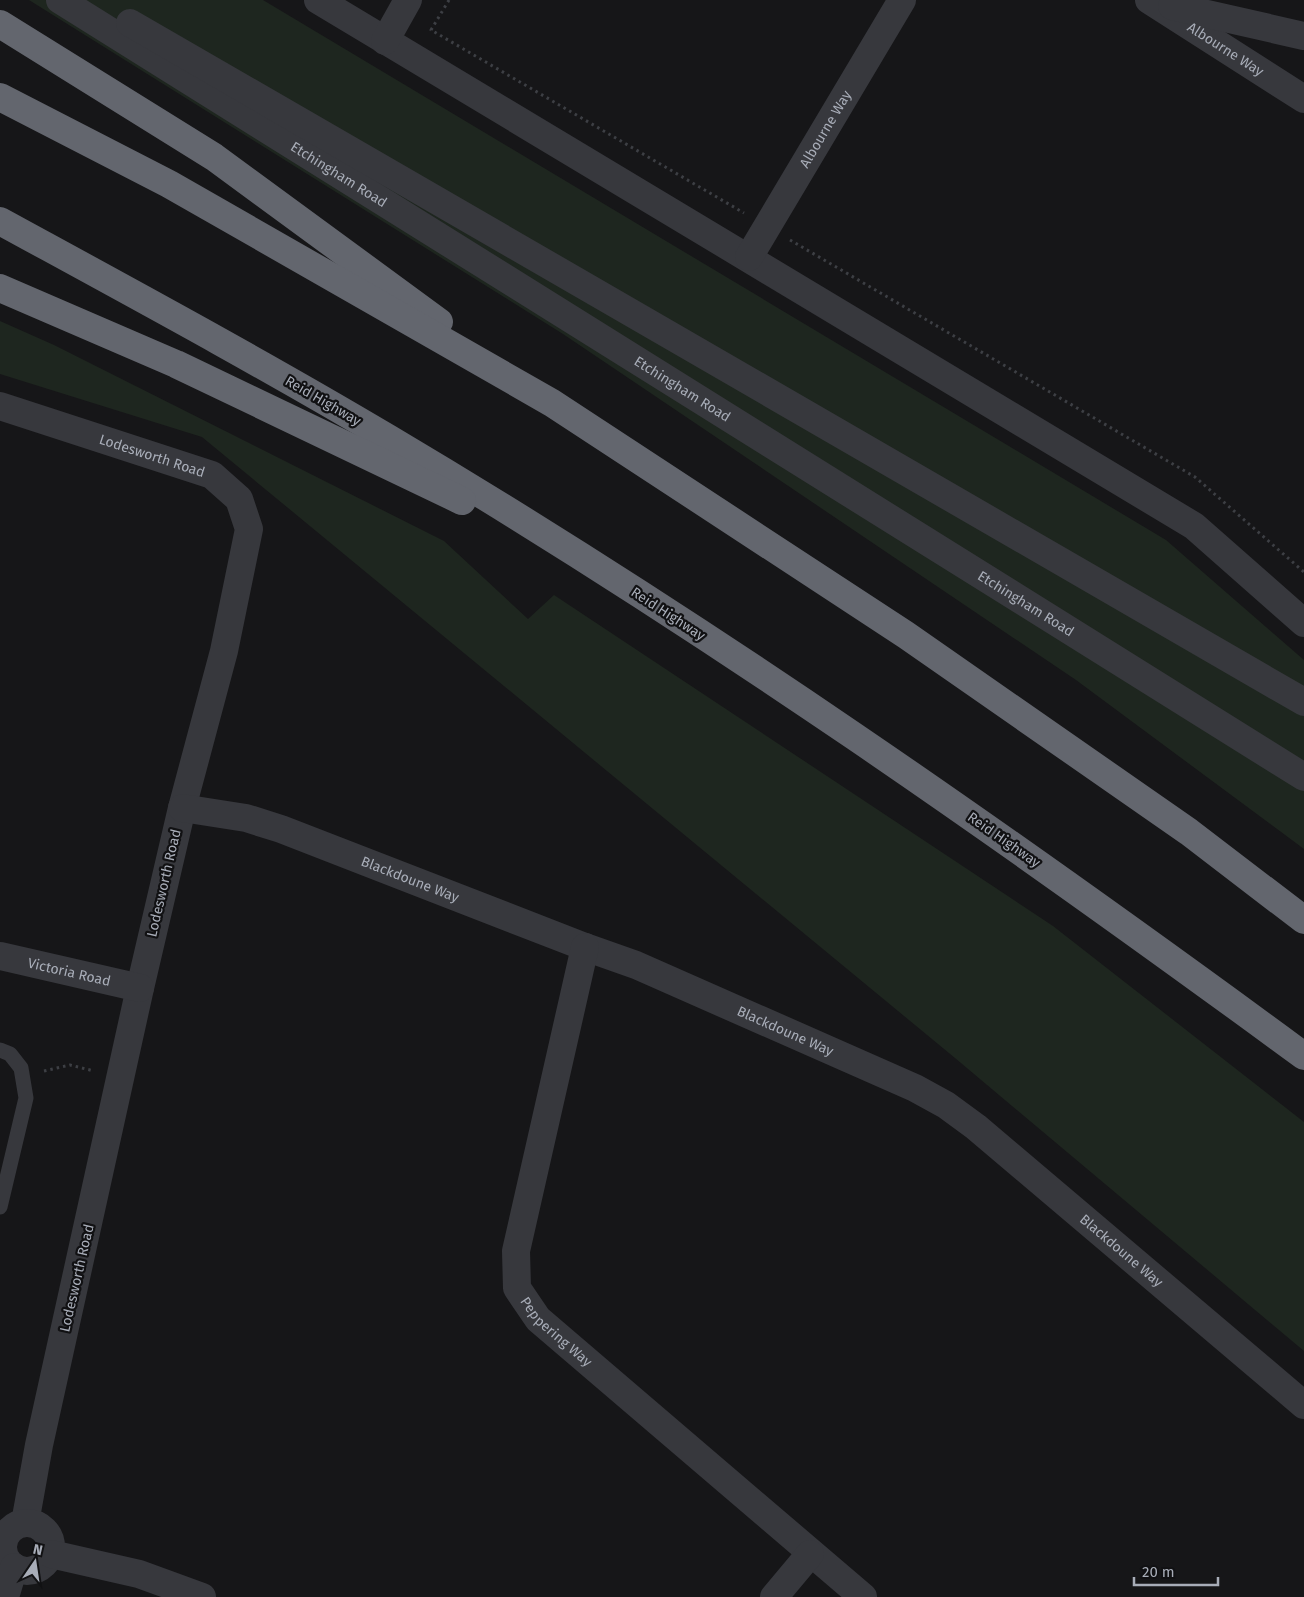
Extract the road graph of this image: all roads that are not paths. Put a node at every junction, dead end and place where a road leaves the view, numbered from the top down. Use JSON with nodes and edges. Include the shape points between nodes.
{"nodes":[{"id":1,"x":60,"y":0,"type":"edge"},
{"id":2,"x":92,"y":0,"type":"edge"},
{"id":3,"x":318,"y":0,"type":"edge"},
{"id":4,"x":408,"y":0,"type":"edge"},
{"id":5,"x":902,"y":0,"type":"edge"},
{"id":6,"x":1151,"y":1,"type":"edge"},
{"id":7,"x":0,"y":24,"type":"edge"},
{"id":8,"x":1304,"y":36,"type":"edge"},
{"id":9,"x":385,"y":41,"type":"junction"},
{"id":10,"x":0,"y":97,"type":"edge"},
{"id":11,"x":1304,"y":98,"type":"edge"},
{"id":12,"x":0,"y":221,"type":"edge"},
{"id":13,"x":749,"y":257,"type":"junction"},
{"id":14,"x":0,"y":288,"type":"edge"},
{"id":15,"x":552,"y":404,"type":"junction"},
{"id":16,"x":0,"y":406,"type":"edge"},
{"id":17,"x":594,"y":565,"type":"junction"},
{"id":18,"x":1304,"y":623,"type":"edge"},
{"id":19,"x":1304,"y":702,"type":"edge"},
{"id":20,"x":1304,"y":777,"type":"edge"},
{"id":21,"x":182,"y":808,"type":"junction"},
{"id":22,"x":1304,"y":920,"type":"edge"},
{"id":23,"x":585,"y":947,"type":"junction"},
{"id":24,"x":0,"y":956,"type":"edge"},
{"id":25,"x":140,"y":988,"type":"junction"},
{"id":26,"x":0,"y":1050,"type":"edge"},
{"id":27,"x":1304,"y":1056,"type":"edge"},
{"id":28,"x":0,"y":1207,"type":"edge"},
{"id":29,"x":1304,"y":1405,"type":"edge"},
{"id":30,"x":26,"y":1523,"type":"junction"},
{"id":31,"x":51,"y":1554,"type":"junction"},
{"id":32,"x":810,"y":1554,"type":"junction"},
{"id":33,"x":14,"y":1567,"type":"junction"},
{"id":34,"x":5,"y":1597,"type":"edge"},
{"id":35,"x":202,"y":1597,"type":"edge"},
{"id":36,"x":774,"y":1597,"type":"edge"},
{"id":37,"x":863,"y":1597,"type":"edge"}],
"edges":[{"from":1,"to":20,"type":"street","name":"Etchingham Road"},
{"from":2,"to":19,"type":"street","name":"Etchingham Road"},
{"from":3,"to":9,"type":"street"},
{"from":4,"to":9,"type":"street"},
{"from":5,"to":13,"type":"street","name":"Albourne Way"},
{"from":6,"to":8,"type":"street"},
{"from":6,"to":11,"type":"street","name":"Albourne Way"},
{"from":7,"to":15,"type":"highway","via":[[214,158]]},
{"from":9,"to":13,"type":"street"},
{"from":10,"to":15,"type":"highway","via":[[169,184]]},
{"from":12,"to":17,"type":"highway","name":"Reid Highway","via":[[388,438]]},
{"from":13,"to":18,"type":"street","via":[[1194,526]]},
{"from":14,"to":17,"type":"highway","via":[[176,364]]},
{"from":15,"to":22,"type":"highway","via":[[906,635],[1189,832]]},
{"from":16,"to":21,"type":"street","name":"Lodesworth Road","via":[[212,475],[240,498],[249,529],[224,651]]},
{"from":17,"to":27,"type":"highway","name":"Reid Highway","via":[[846,730],[1125,924]]},
{"from":21,"to":23,"type":"street","name":"Blackdoune Way","via":[[246,818],[281,829]]},
{"from":21,"to":25,"type":"street","name":"Lodesworth Road"},
{"from":23,"to":29,"type":"street","name":"Blackdoune Way","via":[[636,964],[915,1088],[946,1105]]},
{"from":23,"to":32,"type":"street","name":"Peppering Way","via":[[516,1251],[517,1288],[538,1319]]},
{"from":24,"to":25,"type":"street","name":"Victoria Road"},
{"from":25,"to":30,"type":"street","name":"Lodesworth Road","via":[[39,1445]]},
{"from":26,"to":28,"type":"lane","via":[[10,1054],[21,1068],[26,1098]]},
{"from":30,"to":31,"type":"street","via":[[43,1528],[52,1544]]},
{"from":30,"to":33,"type":"street","via":[[17,1525],[5,1536],[4,1553]]},
{"from":31,"to":33,"type":"street","via":[[36,1570]]},
{"from":31,"to":35,"type":"street","via":[[139,1574]]},
{"from":32,"to":36,"type":"street"},
{"from":32,"to":37,"type":"street","name":"Peppering Way"},
{"from":33,"to":34,"type":"street"}]}
